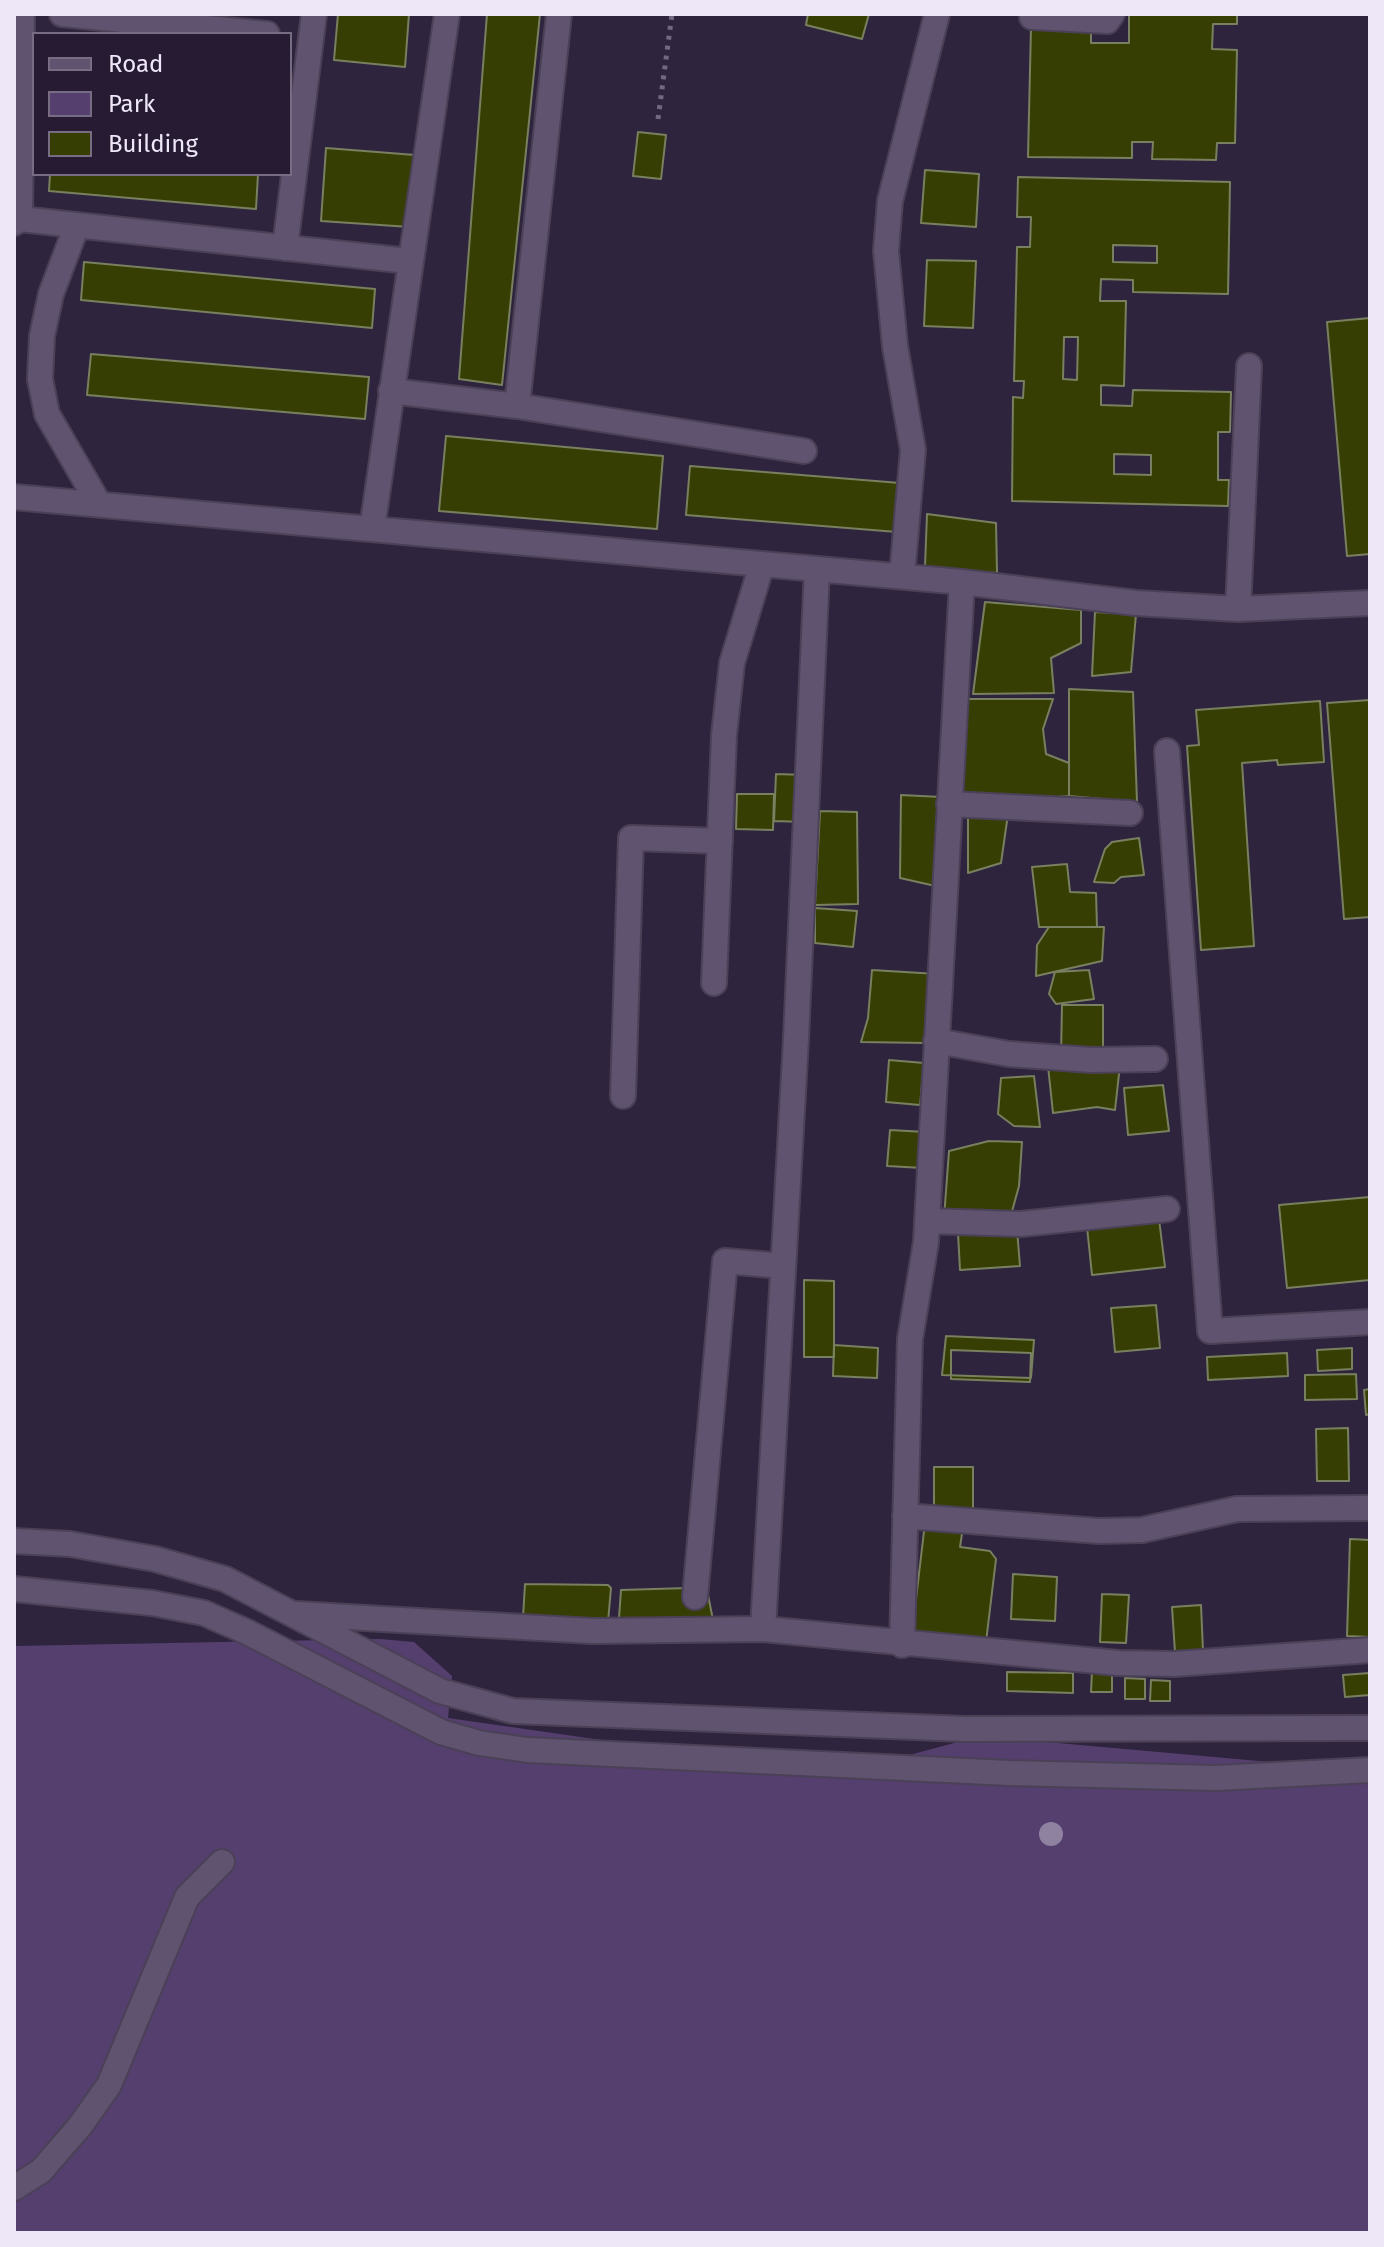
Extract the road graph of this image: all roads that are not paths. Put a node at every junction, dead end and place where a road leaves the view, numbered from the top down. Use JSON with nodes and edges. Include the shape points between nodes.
{"nodes":[{"id":1,"x":22,"y":14,"type":"edge"},
{"id":2,"x":62,"y":14,"type":"edge"},
{"id":3,"x":447,"y":14,"type":"edge"},
{"id":4,"x":559,"y":14,"type":"edge"},
{"id":5,"x":937,"y":14,"type":"edge"},
{"id":6,"x":1112,"y":14,"type":"edge"},
{"id":7,"x":1032,"y":17,"type":"dead end"},
{"id":8,"x":305,"y":29,"type":"edge"},
{"id":9,"x":246,"y":32,"type":"edge"},
{"id":10,"x":292,"y":171,"type":"edge"},
{"id":11,"x":292,"y":176,"type":"edge"},
{"id":12,"x":17,"y":221,"type":"edge"},
{"id":13,"x":77,"y":225,"type":"junction"},
{"id":14,"x":285,"y":248,"type":"junction"},
{"id":15,"x":409,"y":261,"type":"junction"},
{"id":16,"x":1249,"y":366,"type":"dead end"},
{"id":17,"x":391,"y":391,"type":"junction"},
{"id":18,"x":517,"y":406,"type":"junction"},
{"id":19,"x":804,"y":451,"type":"dead end"},
{"id":20,"x":14,"y":497,"type":"edge"},
{"id":21,"x":99,"y":504,"type":"junction"},
{"id":22,"x":372,"y":529,"type":"junction"},
{"id":23,"x":762,"y":564,"type":"junction"},
{"id":24,"x":817,"y":569,"type":"junction"},
{"id":25,"x":902,"y":576,"type":"junction"},
{"id":26,"x":962,"y":582,"type":"junction"},
{"id":27,"x":1370,"y":603,"type":"edge"},
{"id":28,"x":1238,"y":609,"type":"junction"},
{"id":29,"x":1167,"y":751,"type":"dead end"},
{"id":30,"x":949,"y":804,"type":"junction"},
{"id":31,"x":1130,"y":813,"type":"dead end"},
{"id":32,"x":720,"y":841,"type":"junction"},
{"id":33,"x":714,"y":983,"type":"dead end"},
{"id":34,"x":936,"y":1041,"type":"junction"},
{"id":35,"x":1155,"y":1059,"type":"dead end"},
{"id":36,"x":623,"y":1096,"type":"dead end"},
{"id":37,"x":1167,"y":1209,"type":"dead end"},
{"id":38,"x":927,"y":1221,"type":"junction"},
{"id":39,"x":783,"y":1266,"type":"junction"},
{"id":40,"x":1370,"y":1322,"type":"edge"},
{"id":41,"x":1370,"y":1508,"type":"edge"},
{"id":42,"x":905,"y":1516,"type":"junction"},
{"id":43,"x":14,"y":1541,"type":"edge"},
{"id":44,"x":14,"y":1589,"type":"edge"},
{"id":45,"x":695,"y":1597,"type":"dead end"},
{"id":46,"x":296,"y":1614,"type":"junction"},
{"id":47,"x":763,"y":1629,"type":"junction"},
{"id":48,"x":902,"y":1645,"type":"junction"},
{"id":49,"x":1370,"y":1650,"type":"edge"},
{"id":50,"x":1370,"y":1728,"type":"edge"},
{"id":51,"x":1370,"y":1770,"type":"edge"},
{"id":52,"x":222,"y":1862,"type":"dead end"},
{"id":53,"x":14,"y":2188,"type":"edge"}],
"edges":[{"from":1,"to":12,"type":"street"},
{"from":2,"to":9,"type":"street"},
{"from":3,"to":15,"type":"street"},
{"from":4,"to":18,"type":"street"},
{"from":5,"to":25,"type":"street","via":[[890,201],[886,251],[913,450]]},
{"from":6,"to":7,"type":"street","via":[[1107,21]]},
{"from":8,"to":10,"type":"street"},
{"from":11,"to":14,"type":"street"},
{"from":12,"to":13,"type":"street"},
{"from":13,"to":14,"type":"street"},
{"from":13,"to":21,"type":"street","via":[[51,294],[40,379],[47,414]]},
{"from":14,"to":15,"type":"street"},
{"from":15,"to":17,"type":"street"},
{"from":16,"to":28,"type":"street"},
{"from":17,"to":18,"type":"street"},
{"from":17,"to":22,"type":"street"},
{"from":18,"to":19,"type":"street"},
{"from":20,"to":21,"type":"street"},
{"from":21,"to":22,"type":"street"},
{"from":22,"to":23,"type":"street"},
{"from":23,"to":24,"type":"street"},
{"from":23,"to":32,"type":"street","via":[[732,663]]},
{"from":24,"to":25,"type":"street"},
{"from":24,"to":39,"type":"street"},
{"from":25,"to":26,"type":"street"},
{"from":26,"to":28,"type":"street"},
{"from":26,"to":30,"type":"street"},
{"from":27,"to":28,"type":"street"},
{"from":29,"to":40,"type":"street","via":[[1210,1331]]},
{"from":30,"to":31,"type":"street"},
{"from":30,"to":34,"type":"street"},
{"from":32,"to":33,"type":"street"},
{"from":32,"to":36,"type":"street","via":[[631,838]]},
{"from":34,"to":35,"type":"street","via":[[1009,1054]]},
{"from":34,"to":38,"type":"street"},
{"from":37,"to":38,"type":"street","via":[[1021,1224]]},
{"from":38,"to":42,"type":"street","via":[[910,1339]]},
{"from":39,"to":45,"type":"street","via":[[725,1261]]},
{"from":39,"to":47,"type":"street"},
{"from":41,"to":42,"type":"street","via":[[1237,1509],[1142,1530],[1099,1531]]},
{"from":42,"to":48,"type":"street"},
{"from":43,"to":46,"type":"street","via":[[70,1544],[155,1559],[225,1579]]},
{"from":44,"to":51,"type":"street","via":[[204,1613],[441,1732],[527,1750],[1025,1774],[1216,1778]]},
{"from":46,"to":47,"type":"street","via":[[592,1631]]},
{"from":46,"to":50,"type":"street","via":[[440,1691],[513,1711],[965,1729]]},
{"from":47,"to":48,"type":"street"},
{"from":48,"to":49,"type":"street","via":[[1174,1664]]},
{"from":52,"to":53,"type":"street","via":[[187,1897],[109,2085],[41,2171]]}]}
